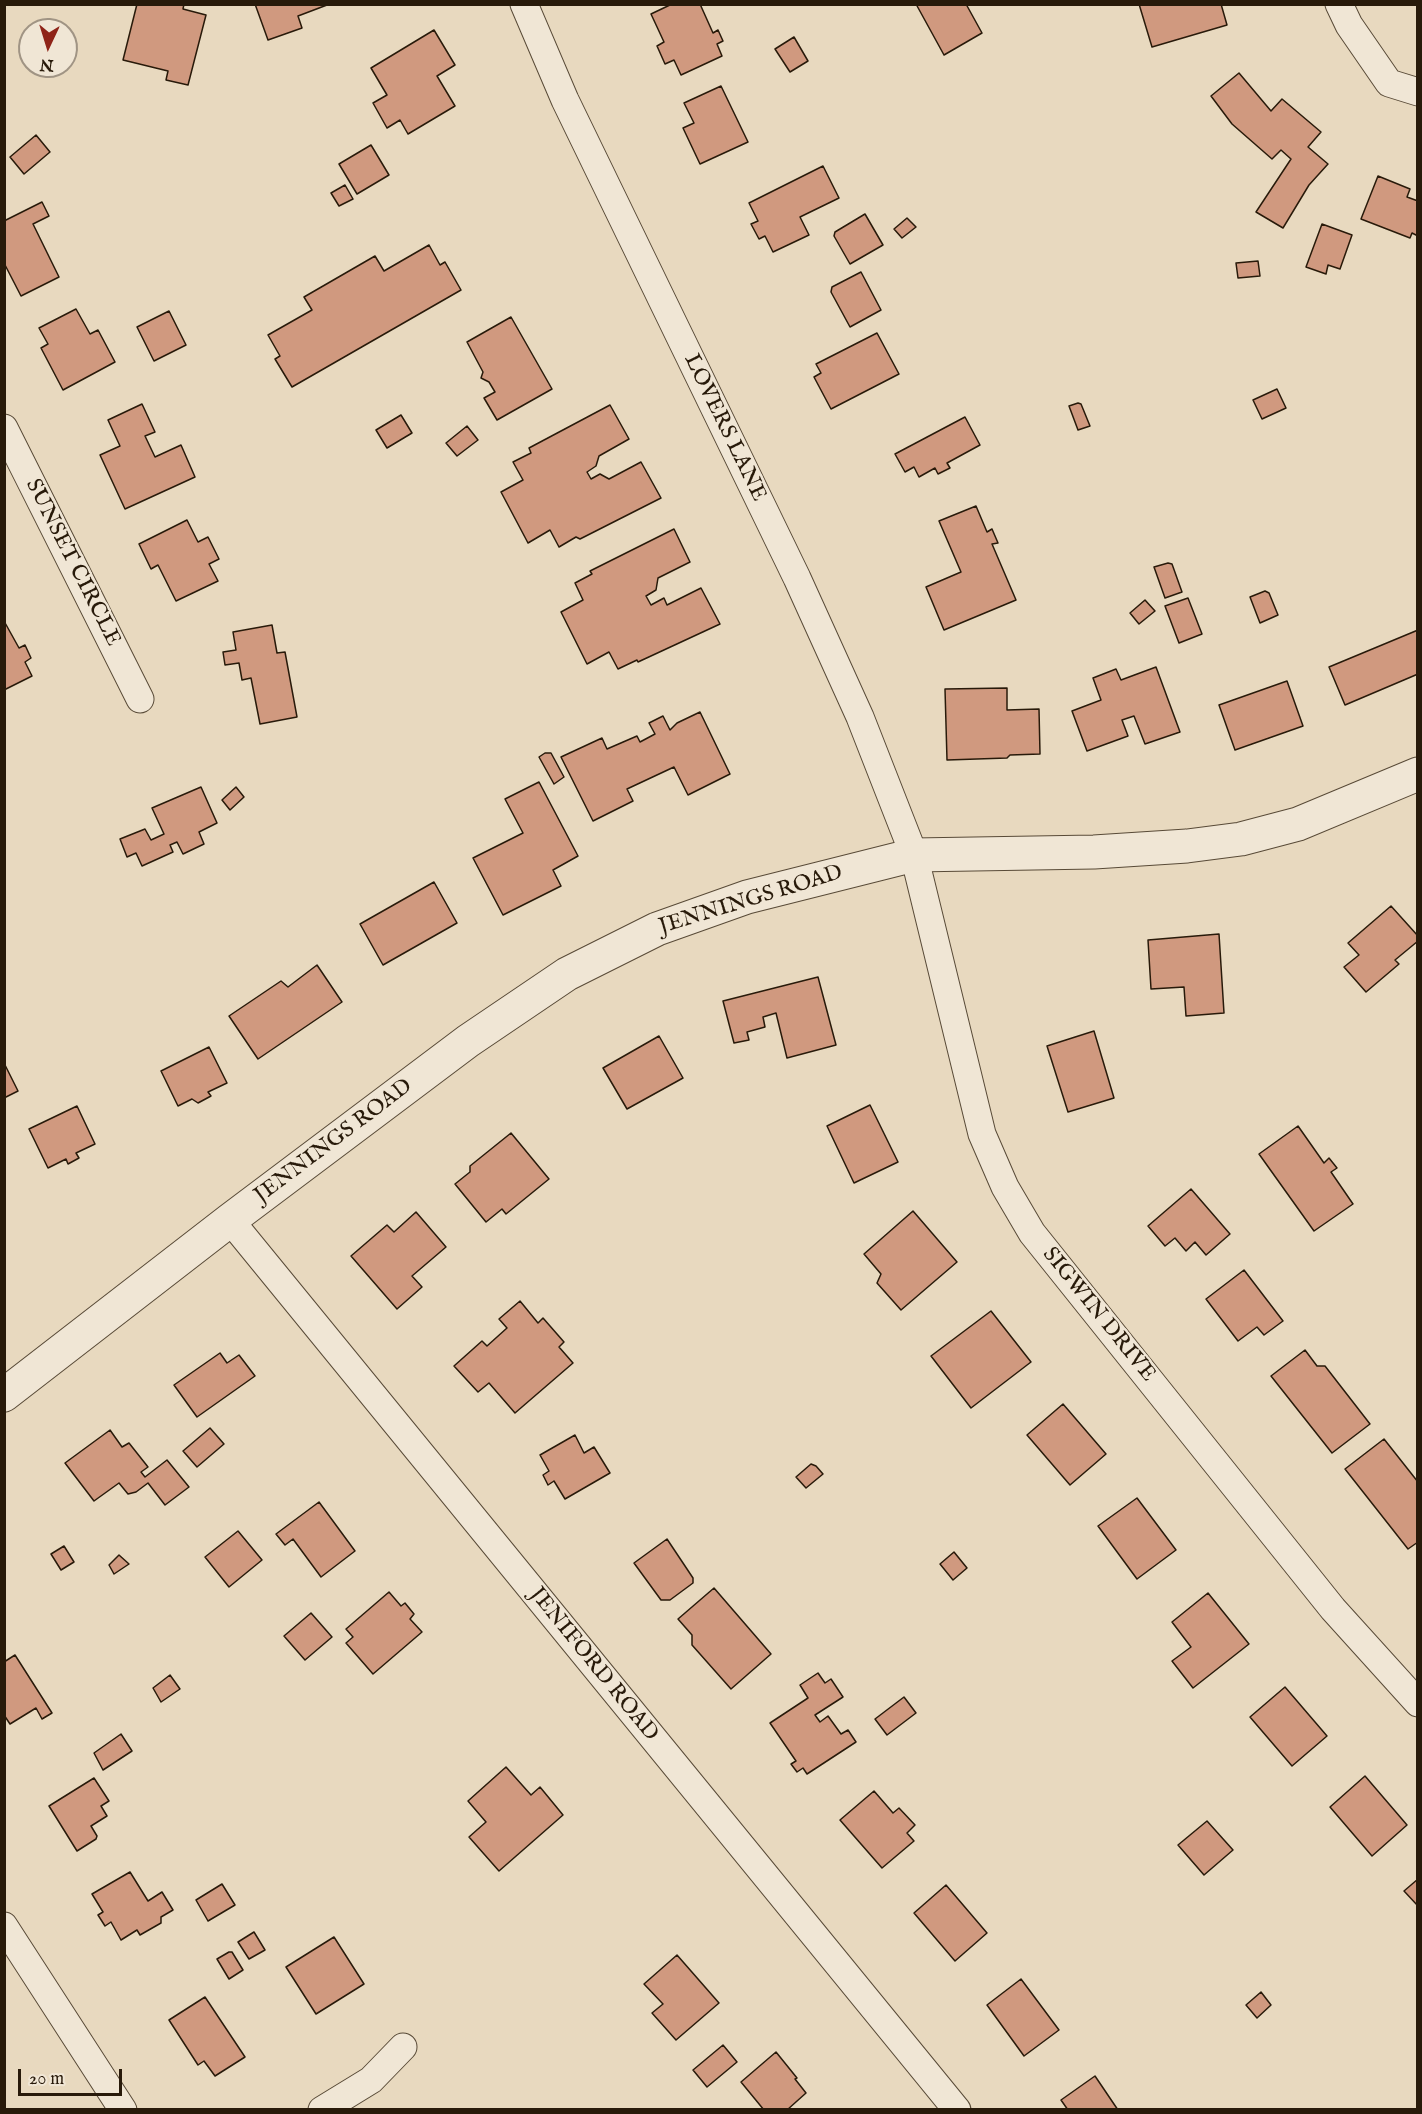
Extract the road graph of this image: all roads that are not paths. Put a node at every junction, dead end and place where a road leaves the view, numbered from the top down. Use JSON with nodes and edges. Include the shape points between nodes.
{"nodes":[{"id":1,"x":524,"y":4,"type":"edge"},
{"id":2,"x":1339,"y":4,"type":"edge"},
{"id":3,"x":1418,"y":92,"type":"edge"},
{"id":4,"x":4,"y":428,"type":"edge"},
{"id":5,"x":140,"y":699,"type":"dead end"},
{"id":6,"x":1418,"y":774,"type":"edge"},
{"id":7,"x":914,"y":855,"type":"junction"},
{"id":8,"x":230,"y":1220,"type":"junction"},
{"id":9,"x":4,"y":1395,"type":"edge"},
{"id":10,"x":1418,"y":1703,"type":"edge"},
{"id":11,"x":4,"y":1926,"type":"edge"},
{"id":12,"x":403,"y":2047,"type":"dead end"},
{"id":13,"x":123,"y":2109,"type":"edge"},
{"id":14,"x":322,"y":2109,"type":"edge"},
{"id":15,"x":957,"y":2109,"type":"edge"}],
"edges":[{"from":1,"to":7,"type":"street","name":"LOVERS LANE","via":[[565,100],[797,578],[860,717]]},
{"from":2,"to":3,"type":"street","via":[[1389,82]]},
{"from":4,"to":5,"type":"street","name":"SUNSET CIRCLE"},
{"from":6,"to":7,"type":"street","name":"JENNINGS ROAD","via":[[1298,824],[1241,839],[1094,852]]},
{"from":7,"to":8,"type":"street","name":"JENNINGS ROAD","via":[[705,911],[657,928],[567,974],[468,1041]]},
{"from":7,"to":10,"type":"street","name":"SIGWIN DRIVE","via":[[982,1134],[1010,1196],[1032,1233],[1333,1609]]},
{"from":8,"to":9,"type":"street","name":"JENNINGS ROAD"},
{"from":8,"to":15,"type":"street","name":"JENIFORD ROAD"},
{"from":11,"to":13,"type":"street"},
{"from":12,"to":14,"type":"street","via":[[371,2080]]}]}
